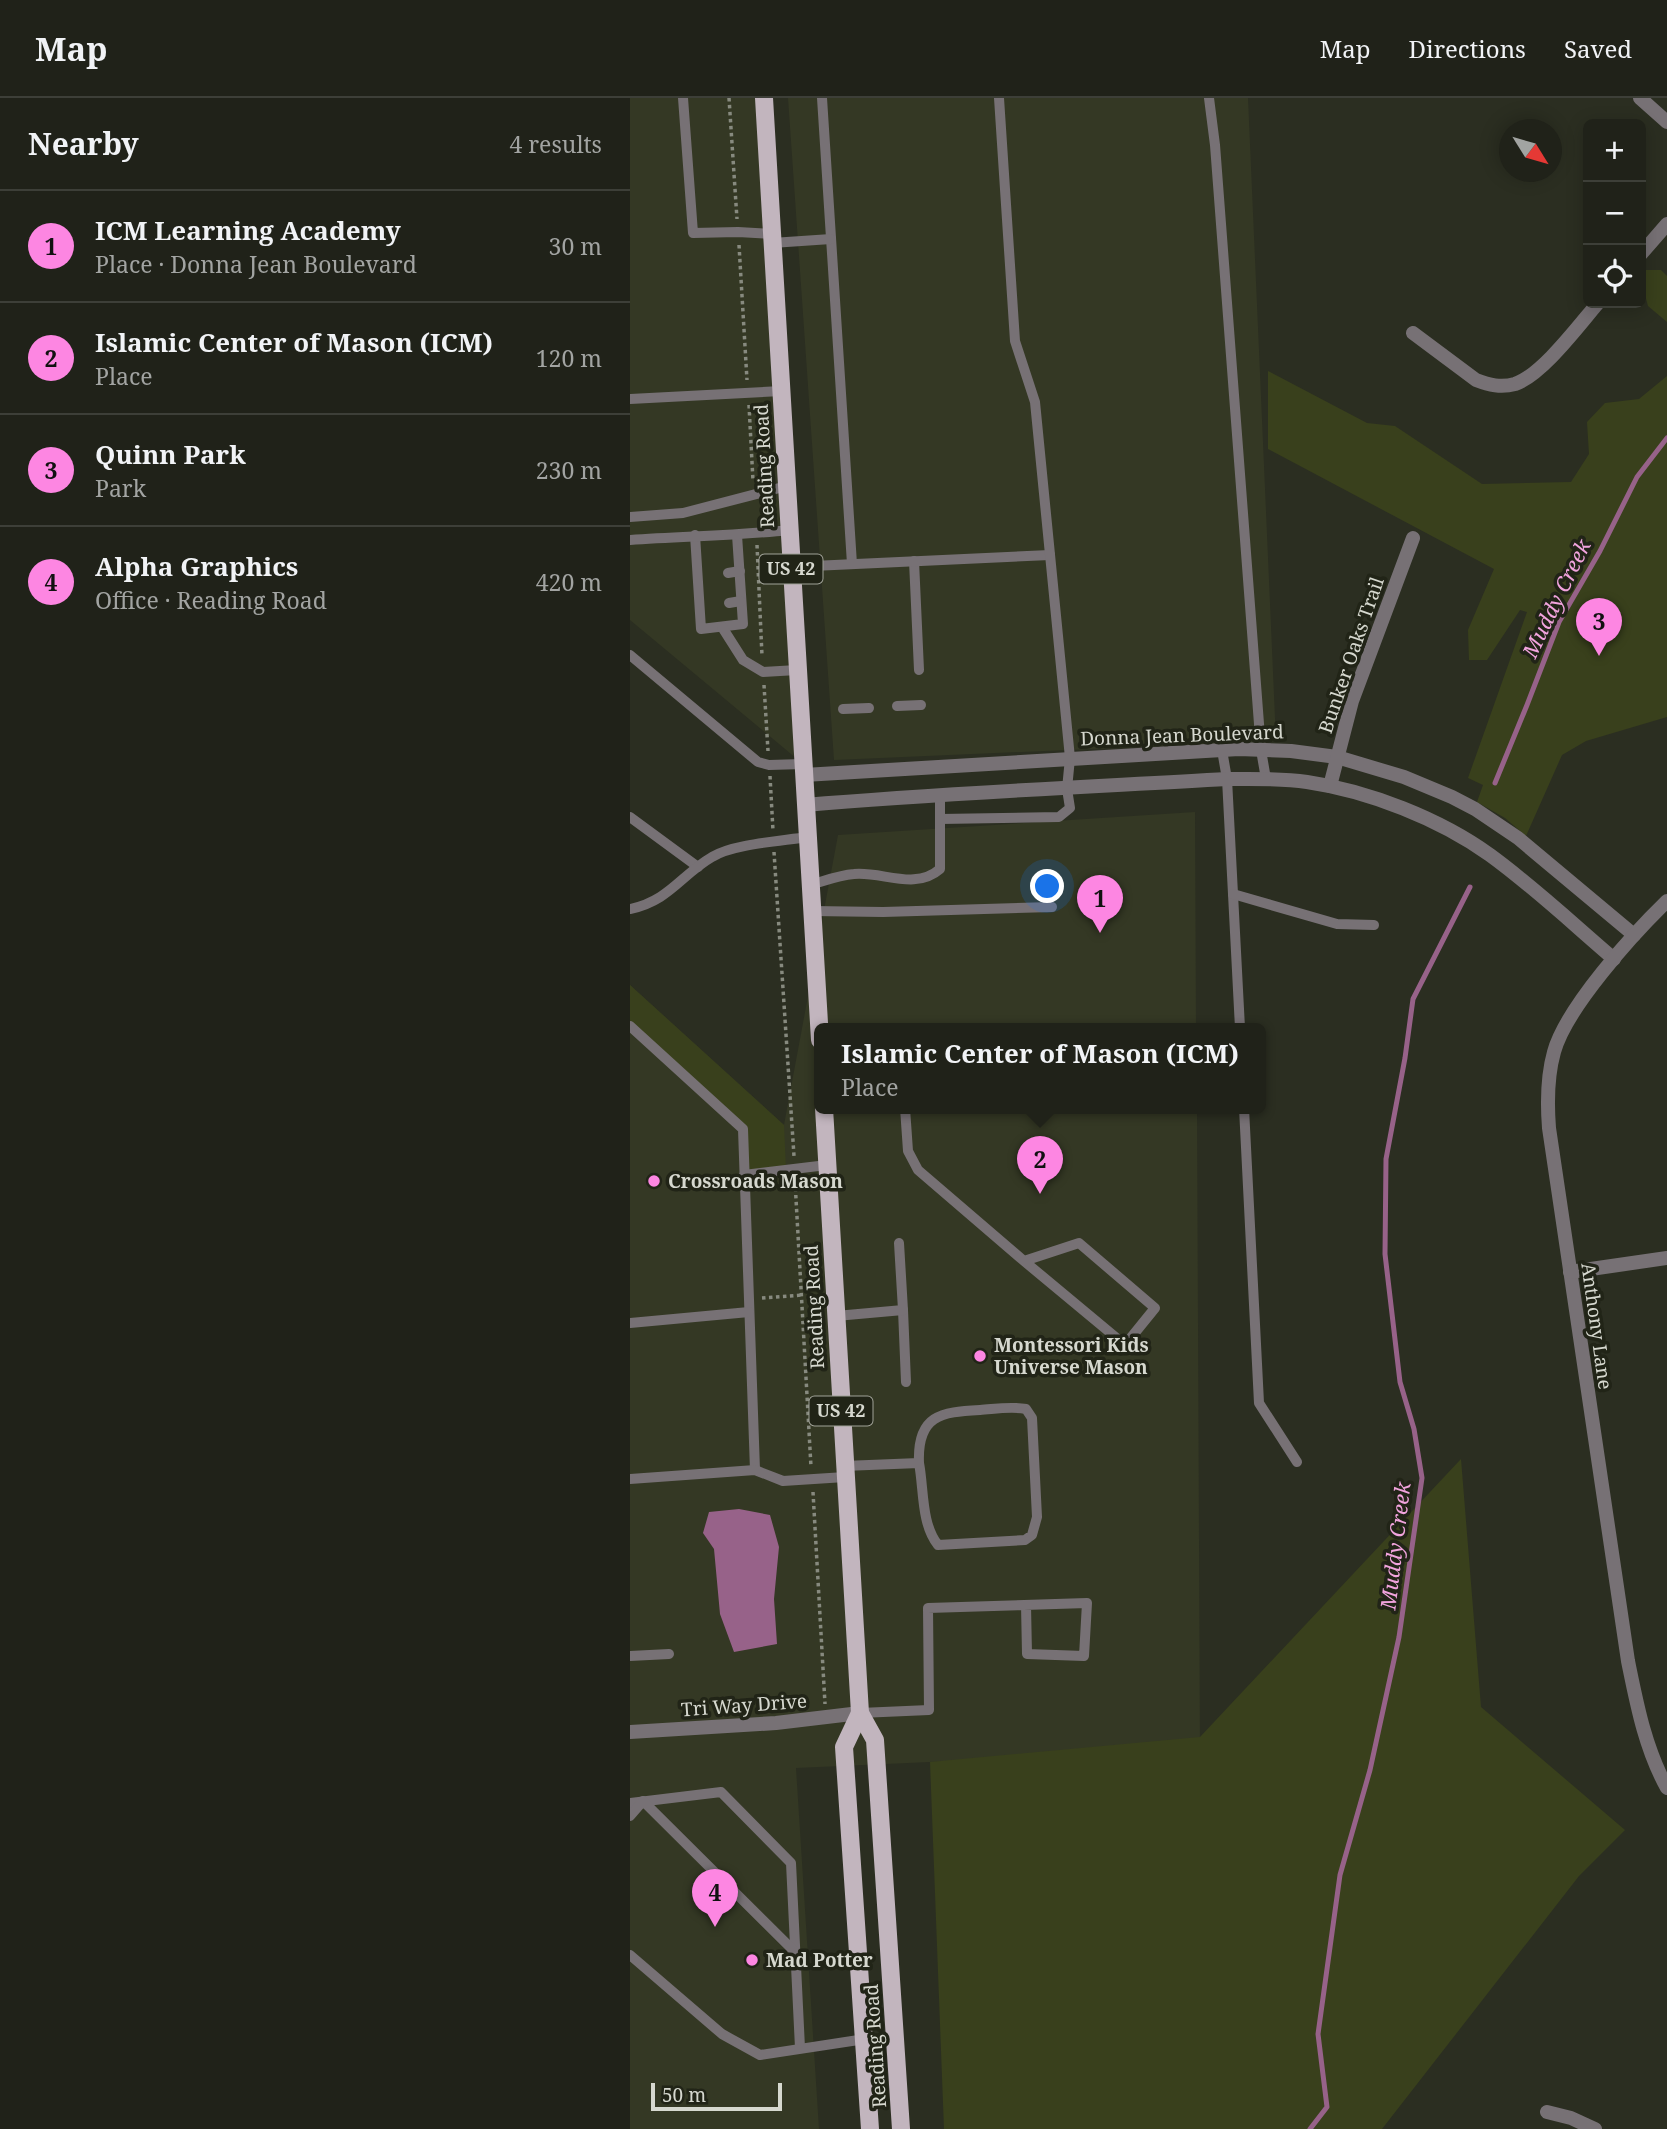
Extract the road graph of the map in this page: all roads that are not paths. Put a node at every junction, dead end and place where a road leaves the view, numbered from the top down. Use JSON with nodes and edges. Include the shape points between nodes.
{"nodes":[{"id":1,"x":683,"y":98,"type":"edge"},
{"id":2,"x":764,"y":98,"type":"edge"},
{"id":3,"x":822,"y":98,"type":"edge"},
{"id":4,"x":999,"y":98,"type":"edge"},
{"id":5,"x":1209,"y":98,"type":"edge"},
{"id":6,"x":1640,"y":98,"type":"edge"},
{"id":7,"x":1667,"y":122,"type":"edge"},
{"id":8,"x":1667,"y":224,"type":"edge"},
{"id":9,"x":772,"y":239,"type":"junction"},
{"id":10,"x":831,"y":239,"type":"junction"},
{"id":11,"x":1646,"y":248,"type":"edge"},
{"id":12,"x":1593,"y":308,"type":"edge"},
{"id":13,"x":1413,"y":333,"type":"dead end"},
{"id":14,"x":781,"y":391,"type":"junction"},
{"id":15,"x":630,"y":399,"type":"edge"},
{"id":16,"x":787,"y":486,"type":"junction"},
{"id":17,"x":630,"y":517,"type":"edge"},
{"id":18,"x":789,"y":530,"type":"junction"},
{"id":19,"x":695,"y":535,"type":"junction"},
{"id":20,"x":737,"y":535,"type":"junction"},
{"id":21,"x":1413,"y":538,"type":"dead end"},
{"id":22,"x":630,"y":540,"type":"edge"},
{"id":23,"x":1050,"y":555,"type":"junction"},
{"id":24,"x":914,"y":561,"type":"junction"},
{"id":25,"x":852,"y":564,"type":"junction"},
{"id":26,"x":791,"y":567,"type":"junction"},
{"id":27,"x":740,"y":571,"type":"junction"},
{"id":28,"x":727,"y":573,"type":"dead end"},
{"id":29,"x":741,"y":601,"type":"junction"},
{"id":30,"x":729,"y":603,"type":"dead end"},
{"id":31,"x":722,"y":627,"type":"junction"},
{"id":32,"x":630,"y":656,"type":"edge"},
{"id":33,"x":797,"y":670,"type":"junction"},
{"id":34,"x":919,"y":670,"type":"dead end"},
{"id":35,"x":921,"y":705,"type":"dead end"},
{"id":36,"x":897,"y":706,"type":"dead end"},
{"id":37,"x":869,"y":708,"type":"dead end"},
{"id":38,"x":843,"y":709,"type":"dead end"},
{"id":39,"x":1222,"y":750,"type":"junction"},
{"id":40,"x":1261,"y":750,"type":"junction"},
{"id":41,"x":1337,"y":757,"type":"junction"},
{"id":42,"x":1070,"y":758,"type":"junction"},
{"id":43,"x":803,"y":769,"type":"junction"},
{"id":44,"x":1227,"y":779,"type":"junction"},
{"id":45,"x":1266,"y":779,"type":"junction"},
{"id":46,"x":1330,"y":786,"type":"junction"},
{"id":47,"x":1067,"y":789,"type":"junction"},
{"id":48,"x":940,"y":797,"type":"junction"},
{"id":49,"x":805,"y":805,"type":"junction"},
{"id":50,"x":630,"y":817,"type":"edge"},
{"id":51,"x":940,"y":819,"type":"junction"},
{"id":52,"x":807,"y":837,"type":"junction"},
{"id":53,"x":698,"y":867,"type":"junction"},
{"id":54,"x":810,"y":885,"type":"junction"},
{"id":55,"x":1233,"y":894,"type":"junction"},
{"id":56,"x":1667,"y":901,"type":"edge"},
{"id":57,"x":1052,"y":907,"type":"dead end"},
{"id":58,"x":630,"y":909,"type":"edge"},
{"id":59,"x":812,"y":911,"type":"junction"},
{"id":60,"x":1374,"y":926,"type":"dead end"},
{"id":61,"x":1634,"y":935,"type":"junction"},
{"id":62,"x":1614,"y":958,"type":"junction"},
{"id":63,"x":819,"y":1023,"type":"edge"},
{"id":64,"x":1240,"y":1023,"type":"edge"},
{"id":65,"x":632,"y":1030,"type":"edge"},
{"id":66,"x":824,"y":1114,"type":"edge"},
{"id":67,"x":905,"y":1114,"type":"edge"},
{"id":68,"x":1244,"y":1114,"type":"edge"},
{"id":69,"x":827,"y":1165,"type":"junction"},
{"id":70,"x":744,"y":1175,"type":"junction"},
{"id":71,"x":899,"y":1242,"type":"dead end"},
{"id":72,"x":1667,"y":1258,"type":"edge"},
{"id":73,"x":1024,"y":1261,"type":"junction"},
{"id":74,"x":1570,"y":1272,"type":"junction"},
{"id":75,"x":903,"y":1310,"type":"junction"},
{"id":76,"x":749,"y":1312,"type":"junction"},
{"id":77,"x":835,"y":1316,"type":"junction"},
{"id":78,"x":630,"y":1323,"type":"edge"},
{"id":79,"x":906,"y":1382,"type":"dead end"},
{"id":80,"x":919,"y":1462,"type":"junction"},
{"id":81,"x":1297,"y":1462,"type":"dead end"},
{"id":82,"x":755,"y":1470,"type":"junction"},
{"id":83,"x":844,"y":1471,"type":"junction"},
{"id":84,"x":630,"y":1479,"type":"edge"},
{"id":85,"x":1026,"y":1605,"type":"junction"},
{"id":86,"x":669,"y":1654,"type":"dead end"},
{"id":87,"x":630,"y":1656,"type":"edge"},
{"id":88,"x":860,"y":1713,"type":"junction"},
{"id":89,"x":630,"y":1732,"type":"edge"},
{"id":90,"x":1667,"y":1788,"type":"edge"},
{"id":91,"x":643,"y":1801,"type":"junction"},
{"id":92,"x":630,"y":1803,"type":"edge"},
{"id":93,"x":630,"y":1816,"type":"edge"},
{"id":94,"x":796,"y":1952,"type":"junction"},
{"id":95,"x":630,"y":1955,"type":"edge"},
{"id":96,"x":865,"y":2039,"type":"junction"},
{"id":97,"x":800,"y":2048,"type":"junction"},
{"id":98,"x":1547,"y":2112,"type":"dead end"},
{"id":99,"x":870,"y":2129,"type":"edge"},
{"id":100,"x":901,"y":2129,"type":"edge"},
{"id":101,"x":1595,"y":2129,"type":"edge"}],
"edges":[{"from":1,"to":9,"type":"lane","via":[[693,233],[738,232]]},
{"from":2,"to":9,"type":"main road","name":"Reading Road","number":"US 42"},
{"from":3,"to":10,"type":"lane"},
{"from":4,"to":23,"type":"lane","via":[[1015,341],[1035,402]]},
{"from":5,"to":40,"type":"lane"},
{"from":6,"to":7,"type":"street"},
{"from":8,"to":11,"type":"street"},
{"from":9,"to":10,"type":"lane"},
{"from":9,"to":14,"type":"main road","name":"Reading Road","number":"US 42"},
{"from":10,"to":25,"type":"lane"},
{"from":12,"to":13,"type":"street","via":[[1537,370],[1502,386],[1476,380]]},
{"from":14,"to":15,"type":"lane"},
{"from":14,"to":16,"type":"main road","name":"Reading Road","number":"US 42"},
{"from":16,"to":17,"type":"lane","via":[[683,513]]},
{"from":16,"to":18,"type":"main road","name":"Reading Road","number":"US 42"},
{"from":18,"to":20,"type":"lane"},
{"from":18,"to":26,"type":"main road","name":"Reading Road","number":"US 42"},
{"from":19,"to":20,"type":"lane"},
{"from":19,"to":22,"type":"lane"},
{"from":19,"to":31,"type":"lane","via":[[701,629]]},
{"from":20,"to":27,"type":"lane"},
{"from":21,"to":41,"type":"street","name":"Bunker Oaks Trail","via":[[1352,701]]},
{"from":23,"to":24,"type":"lane"},
{"from":23,"to":42,"type":"lane"},
{"from":24,"to":25,"type":"lane"},
{"from":24,"to":34,"type":"lane"},
{"from":25,"to":26,"type":"lane"},
{"from":26,"to":33,"type":"main road","name":"Reading Road","number":"US 42"},
{"from":27,"to":28,"type":"lane"},
{"from":27,"to":29,"type":"lane"},
{"from":29,"to":30,"type":"lane"},
{"from":29,"to":31,"type":"lane","via":[[743,624]]},
{"from":31,"to":33,"type":"lane","via":[[743,660],[763,672]]},
{"from":32,"to":43,"type":"lane","via":[[758,762]]},
{"from":33,"to":43,"type":"main road","name":"Reading Road","number":"US 42"},
{"from":35,"to":36,"type":"lane"},
{"from":37,"to":38,"type":"lane"},
{"from":39,"to":40,"type":"street","name":"Donna Jean Boulevard"},
{"from":39,"to":42,"type":"street","name":"Donna Jean Boulevard"},
{"from":39,"to":44,"type":"lane"},
{"from":40,"to":41,"type":"street","name":"Donna Jean Boulevard"},
{"from":40,"to":45,"type":"lane"},
{"from":41,"to":46,"type":"street","name":"Bunker Oaks Trail"},
{"from":41,"to":61,"type":"street","name":"Donna Jean Boulevard","via":[[1404,776],[1475,809],[1518,838]]},
{"from":42,"to":43,"type":"street","name":"Donna Jean Boulevard"},
{"from":42,"to":47,"type":"lane"},
{"from":43,"to":49,"type":"main road","name":"Reading Road","number":"US 42"},
{"from":44,"to":45,"type":"street"},
{"from":44,"to":47,"type":"street"},
{"from":44,"to":55,"type":"lane"},
{"from":45,"to":46,"type":"street"},
{"from":46,"to":62,"type":"street","via":[[1420,816],[1467,840],[1520,878]]},
{"from":47,"to":48,"type":"street"},
{"from":47,"to":51,"type":"lane","via":[[1070,808],[1059,817]]},
{"from":48,"to":49,"type":"street"},
{"from":48,"to":51,"type":"lane"},
{"from":49,"to":52,"type":"main road","name":"Reading Road","number":"US 42"},
{"from":50,"to":53,"type":"lane"},
{"from":51,"to":54,"type":"lane","via":[[940,869],[933,875],[909,880],[855,874]]},
{"from":52,"to":53,"type":"lane","via":[[725,852]]},
{"from":52,"to":54,"type":"main road","name":"Reading Road","number":"US 42"},
{"from":53,"to":58,"type":"lane","via":[[673,890]]},
{"from":54,"to":59,"type":"main road","name":"Reading Road","number":"US 42"},
{"from":55,"to":60,"type":"lane","via":[[1337,924]]},
{"from":55,"to":64,"type":"lane"},
{"from":56,"to":61,"type":"street","name":"Anthony Lane"},
{"from":57,"to":59,"type":"lane"},
{"from":59,"to":63,"type":"main road","name":"Reading Road","number":"US 42"},
{"from":61,"to":62,"type":"street","name":"Anthony Lane"},
{"from":62,"to":74,"type":"street","name":"Anthony Lane","via":[[1564,1028],[1549,1076],[1549,1128]]},
{"from":65,"to":70,"type":"lane","via":[[743,1129]]},
{"from":66,"to":69,"type":"main road","name":"Reading Road","number":"US 42"},
{"from":67,"to":73,"type":"lane","via":[[908,1151],[918,1170]]},
{"from":68,"to":81,"type":"lane","via":[[1259,1402]]},
{"from":69,"to":70,"type":"lane"},
{"from":69,"to":77,"type":"main road","name":"Reading Road","number":"US 42"},
{"from":70,"to":76,"type":"lane"},
{"from":71,"to":75,"type":"lane"},
{"from":72,"to":74,"type":"street"},
{"from":73,"to":73,"type":"lane","via":[[1125,1345],[1155,1308],[1079,1243]]},
{"from":74,"to":90,"type":"street","name":"Anthony Lane","via":[[1628,1661],[1641,1724]]},
{"from":75,"to":77,"type":"lane"},
{"from":75,"to":79,"type":"lane"},
{"from":76,"to":78,"type":"lane"},
{"from":76,"to":82,"type":"lane"},
{"from":77,"to":83,"type":"main road","name":"Reading Road","number":"US 42"},
{"from":80,"to":80,"type":"lane","via":[[921,1441],[933,1419],[951,1412],[1026,1409],[1032,1418],[1037,1517],[1032,1535],[1025,1540],[938,1545],[928,1526]]},
{"from":80,"to":83,"type":"lane"},
{"from":82,"to":83,"type":"lane","via":[[783,1481]]},
{"from":82,"to":84,"type":"lane"},
{"from":83,"to":88,"type":"main road","name":"Reading Road","number":"US 42"},
{"from":85,"to":85,"type":"lane","via":[[1087,1603],[1084,1656],[1027,1654]]},
{"from":85,"to":88,"type":"lane","via":[[928,1608],[929,1710]]},
{"from":86,"to":87,"type":"lane"},
{"from":88,"to":89,"type":"street","name":"Tri Way Drive"},
{"from":88,"to":96,"type":"main road","name":"Reading Road","number":"US 42","via":[[844,1747]]},
{"from":88,"to":100,"type":"main road","name":"Reading Road","number":"US 42","via":[[876,1740]]},
{"from":91,"to":92,"type":"lane"},
{"from":91,"to":93,"type":"lane"},
{"from":91,"to":94,"type":"lane"},
{"from":91,"to":94,"type":"lane","via":[[721,1792],[791,1863]]},
{"from":94,"to":97,"type":"lane"},
{"from":95,"to":97,"type":"lane","via":[[722,2034],[750,2050],[760,2055]]},
{"from":96,"to":97,"type":"lane"},
{"from":96,"to":99,"type":"main road","name":"Reading Road","number":"US 42"},
{"from":98,"to":101,"type":"street"}]}
